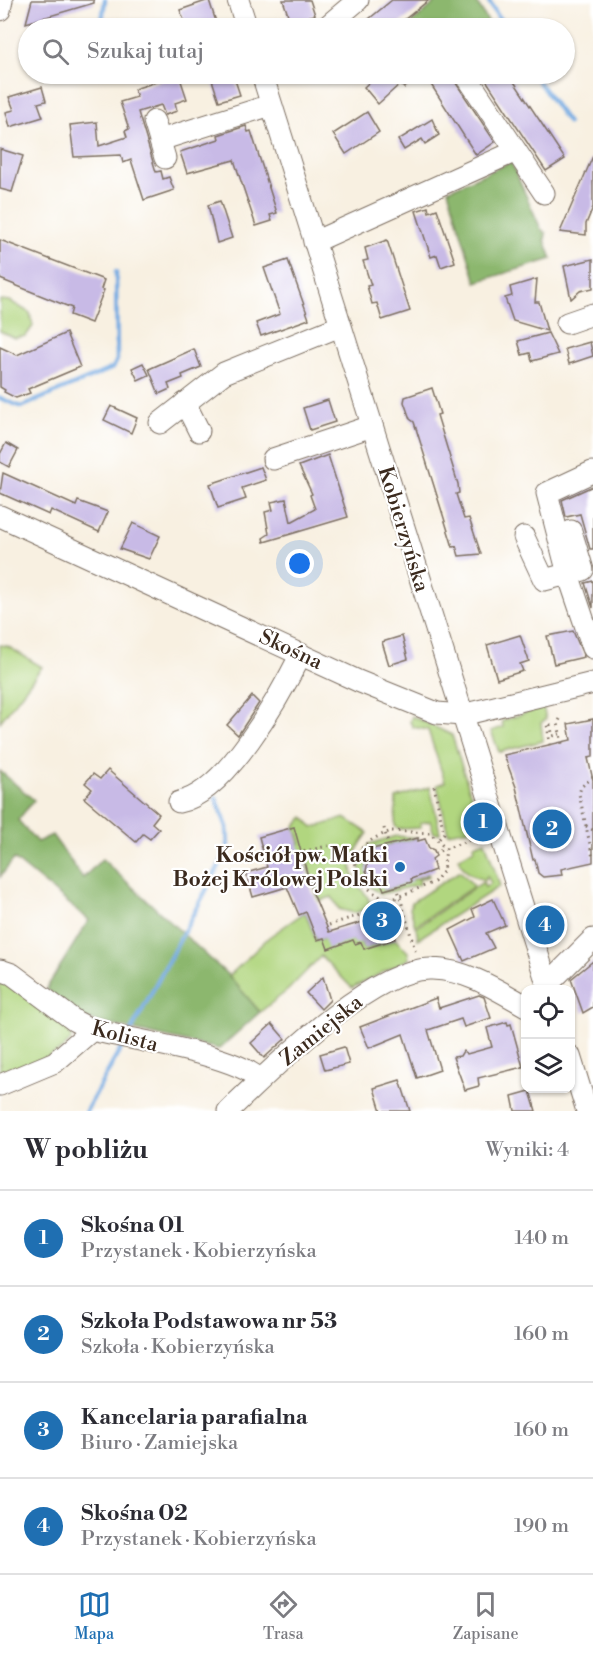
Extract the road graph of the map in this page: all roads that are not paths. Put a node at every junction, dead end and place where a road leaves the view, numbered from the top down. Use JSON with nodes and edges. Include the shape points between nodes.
{"nodes":[{"id":1,"x":2,"y":0,"type":"edge"},
{"id":2,"x":238,"y":0,"type":"edge"},
{"id":3,"x":358,"y":0,"type":"edge"},
{"id":4,"x":0,"y":10,"type":"edge"},
{"id":5,"x":244,"y":18,"type":"edge"},
{"id":6,"x":337,"y":18,"type":"edge"},
{"id":7,"x":265,"y":84,"type":"edge"},
{"id":8,"x":472,"y":84,"type":"edge"},
{"id":9,"x":271,"y":105,"type":"junction"},
{"id":10,"x":160,"y":139,"type":"dead end"},
{"id":11,"x":516,"y":151,"type":"junction"},
{"id":12,"x":544,"y":193,"type":"dead end"},
{"id":13,"x":314,"y":242,"type":"junction"},
{"id":14,"x":593,"y":314,"type":"edge"},
{"id":15,"x":567,"y":323,"type":"dead end"},
{"id":16,"x":340,"y":326,"type":"junction"},
{"id":17,"x":185,"y":403,"type":"junction"},
{"id":18,"x":160,"y":423,"type":"dead end"},
{"id":19,"x":372,"y":426,"type":"junction"},
{"id":20,"x":199,"y":431,"type":"dead end"},
{"id":21,"x":273,"y":459,"type":"dead end"},
{"id":22,"x":592,"y":472,"type":"edge"},
{"id":23,"x":0,"y":516,"type":"edge"},
{"id":24,"x":571,"y":531,"type":"dead end"},
{"id":25,"x":524,"y":537,"type":"dead end"},
{"id":26,"x":568,"y":574,"type":"junction"},
{"id":27,"x":593,"y":648,"type":"edge"},
{"id":28,"x":301,"y":654,"type":"junction"},
{"id":29,"x":593,"y":682,"type":"edge"},
{"id":30,"x":462,"y":715,"type":"junction"},
{"id":31,"x":179,"y":802,"type":"dead end"},
{"id":32,"x":593,"y":939,"type":"edge"},
{"id":33,"x":0,"y":970,"type":"edge"},
{"id":34,"x":547,"y":985,"type":"edge"},
{"id":35,"x":550,"y":985,"type":"edge"},
{"id":36,"x":521,"y":1004,"type":"edge"},
{"id":37,"x":92,"y":1030,"type":"junction"},
{"id":38,"x":575,"y":1060,"type":"edge"},
{"id":39,"x":260,"y":1080,"type":"junction"},
{"id":40,"x":0,"y":1085,"type":"edge"},
{"id":41,"x":228,"y":1111,"type":"edge"},
{"id":42,"x":587,"y":1111,"type":"edge"}],
"edges":[{"from":1,"to":4,"type":"street"},
{"from":2,"to":5,"type":"street"},
{"from":3,"to":6,"type":"street"},
{"from":7,"to":9,"type":"street","name":"Kobierzyńska"},
{"from":8,"to":11,"type":"street"},
{"from":9,"to":10,"type":"street"},
{"from":9,"to":13,"type":"street","name":"Kobierzyńska"},
{"from":11,"to":12,"type":"street"},
{"from":11,"to":13,"type":"street"},
{"from":13,"to":16,"type":"street","name":"Kobierzyńska"},
{"from":14,"to":15,"type":"street"},
{"from":16,"to":17,"type":"street","via":[[224,373]]},
{"from":16,"to":19,"type":"street","name":"Kobierzyńska"},
{"from":17,"to":18,"type":"street"},
{"from":17,"to":20,"type":"street"},
{"from":19,"to":21,"type":"street"},
{"from":19,"to":30,"type":"street","name":"Kobierzyńska"},
{"from":22,"to":26,"type":"street","via":[[547,493]]},
{"from":23,"to":28,"type":"street","name":"Skośna"},
{"from":24,"to":26,"type":"street","via":[[583,570]]},
{"from":25,"to":26,"type":"street","via":[[544,579]]},
{"from":26,"to":27,"type":"street"},
{"from":28,"to":30,"type":"street","name":"Skośna","via":[[355,687],[408,711]]},
{"from":28,"to":31,"type":"street","via":[[262,725],[209,788],[192,800]]},
{"from":29,"to":30,"type":"street","name":"Skośna"},
{"from":30,"to":34,"type":"street","name":"Kobierzyńska"},
{"from":32,"to":35,"type":"street","name":"Kobierzyńska"},
{"from":33,"to":37,"type":"street","name":"Kolista","via":[[12,974]]},
{"from":36,"to":39,"type":"street","name":"Zamiejska","via":[[472,977],[430,968],[406,973],[344,1006]]},
{"from":37,"to":39,"type":"street","name":"Kolista","via":[[231,1063],[254,1073]]},
{"from":37,"to":40,"type":"street","via":[[55,1062]]},
{"from":38,"to":42,"type":"street"},
{"from":39,"to":41,"type":"street","name":"Zamiejska"}]}
